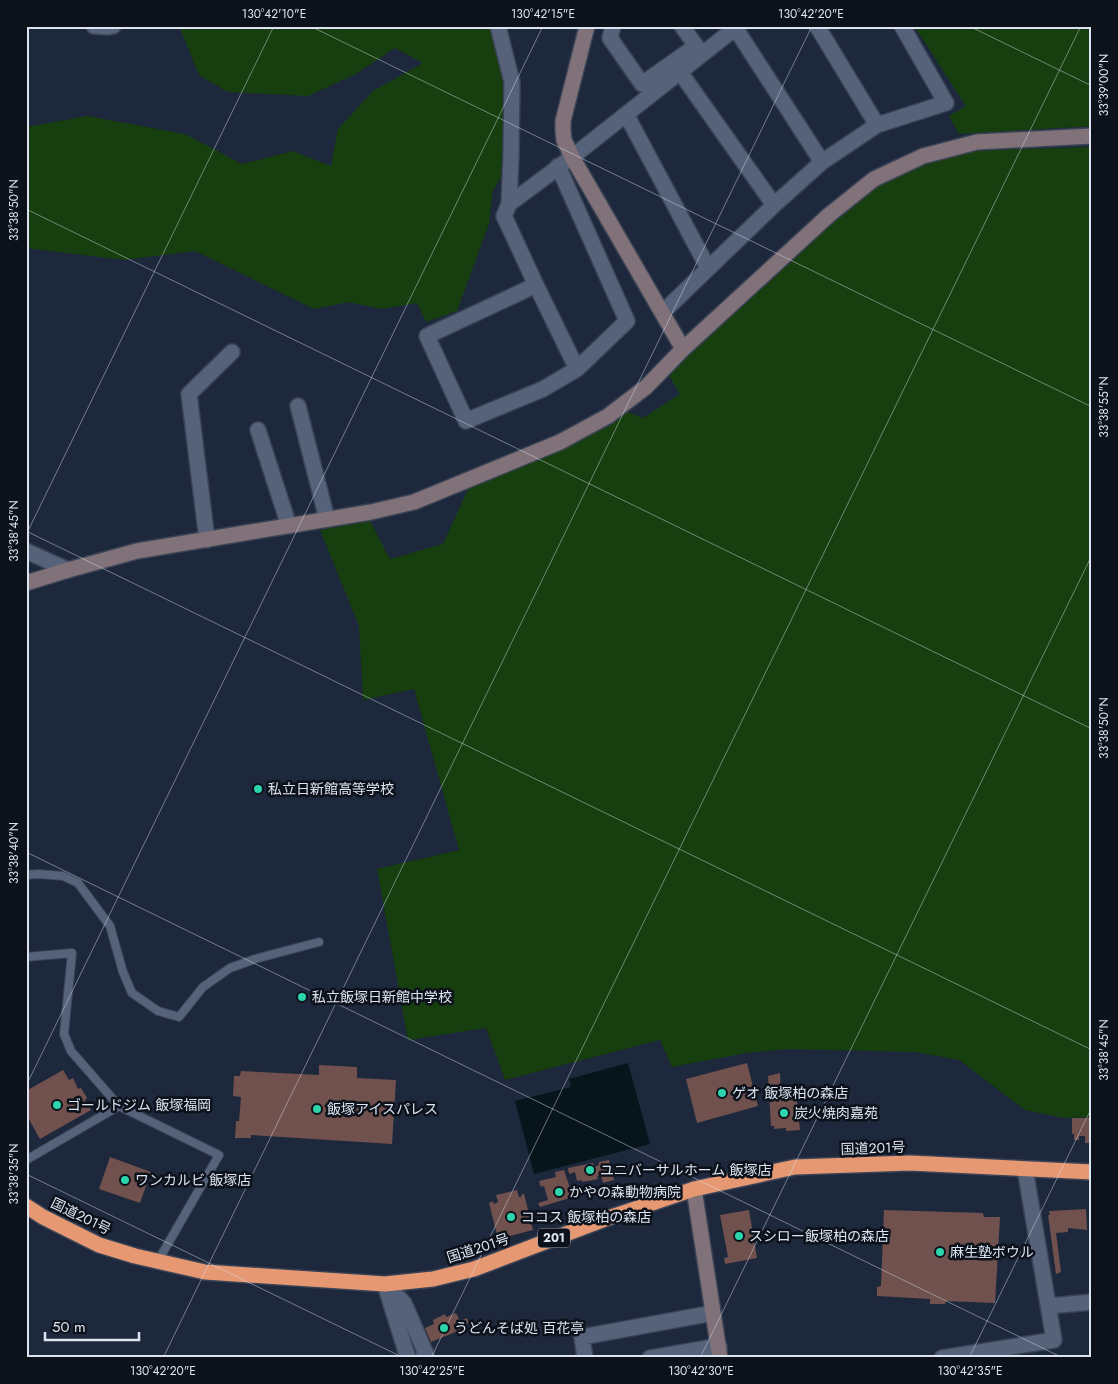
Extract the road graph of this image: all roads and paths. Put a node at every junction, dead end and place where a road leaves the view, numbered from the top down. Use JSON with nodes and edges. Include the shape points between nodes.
{"nodes":[{"id":1,"x":94,"y":26,"type":"edge"},
{"id":2,"x":113,"y":26,"type":"edge"},
{"id":3,"x":498,"y":26,"type":"edge"},
{"id":4,"x":586,"y":26,"type":"edge"},
{"id":5,"x":613,"y":26,"type":"edge"},
{"id":6,"x":682,"y":26,"type":"edge"},
{"id":7,"x":817,"y":26,"type":"edge"},
{"id":8,"x":902,"y":26,"type":"edge"},
{"id":9,"x":736,"y":27,"type":"edge"},
{"id":10,"x":699,"y":50,"type":"junction"},
{"id":11,"x":680,"y":72,"type":"junction"},
{"id":12,"x":626,"y":114,"type":"junction"},
{"id":13,"x":876,"y":125,"type":"junction"},
{"id":14,"x":1092,"y":136,"type":"edge"},
{"id":15,"x":572,"y":156,"type":"junction"},
{"id":16,"x":822,"y":162,"type":"junction"},
{"id":17,"x":558,"y":166,"type":"junction"},
{"id":18,"x":509,"y":204,"type":"junction"},
{"id":19,"x":774,"y":205,"type":"junction"},
{"id":20,"x":708,"y":268,"type":"junction"},
{"id":21,"x":536,"y":285,"type":"junction"},
{"id":22,"x":662,"y":312,"type":"junction"},
{"id":23,"x":683,"y":349,"type":"junction"},
{"id":24,"x":232,"y":352,"type":"dead end"},
{"id":25,"x":577,"y":368,"type":"junction"},
{"id":26,"x":298,"y":406,"type":"dead end"},
{"id":27,"x":258,"y":430,"type":"dead end"},
{"id":28,"x":327,"y":519,"type":"junction"},
{"id":29,"x":289,"y":526,"type":"junction"},
{"id":30,"x":208,"y":540,"type":"junction"},
{"id":31,"x":26,"y":551,"type":"edge"},
{"id":32,"x":68,"y":570,"type":"junction"},
{"id":33,"x":26,"y":583,"type":"edge"},
{"id":34,"x":26,"y":874,"type":"edge"},
{"id":35,"x":319,"y":942,"type":"dead end"},
{"id":36,"x":26,"y":957,"type":"edge"},
{"id":37,"x":119,"y":1106,"type":"junction"},
{"id":38,"x":26,"y":1160,"type":"edge"},
{"id":39,"x":1025,"y":1169,"type":"junction"},
{"id":40,"x":1092,"y":1172,"type":"edge"},
{"id":41,"x":694,"y":1189,"type":"junction"},
{"id":42,"x":26,"y":1206,"type":"edge"},
{"id":43,"x":158,"y":1261,"type":"junction"},
{"id":44,"x":385,"y":1284,"type":"junction"},
{"id":45,"x":1092,"y":1302,"type":"edge"},
{"id":46,"x":1049,"y":1306,"type":"junction"},
{"id":47,"x":713,"y":1313,"type":"junction"},
{"id":48,"x":719,"y":1352,"type":"edge"},
{"id":49,"x":408,"y":1358,"type":"edge"},
{"id":50,"x":422,"y":1358,"type":"edge"},
{"id":51,"x":585,"y":1358,"type":"edge"},
{"id":52,"x":650,"y":1358,"type":"edge"},
{"id":53,"x":942,"y":1358,"type":"edge"}],
"edges":[{"from":1,"to":2,"type":"street"},
{"from":3,"to":18,"type":"street","via":[[512,82]]},
{"from":4,"to":15,"type":"street","via":[[563,121],[564,140]]},
{"from":5,"to":10,"type":"street","via":[[610,38],[642,84]]},
{"from":6,"to":10,"type":"street"},
{"from":7,"to":13,"type":"street"},
{"from":8,"to":13,"type":"street","via":[[946,103]]},
{"from":9,"to":10,"type":"street"},
{"from":9,"to":16,"type":"street"},
{"from":10,"to":11,"type":"street"},
{"from":11,"to":12,"type":"street"},
{"from":11,"to":19,"type":"street"},
{"from":12,"to":15,"type":"street"},
{"from":12,"to":20,"type":"street"},
{"from":13,"to":16,"type":"street"},
{"from":14,"to":23,"type":"street","via":[[977,142],[923,156],[874,179],[829,214]]},
{"from":15,"to":17,"type":"street"},
{"from":15,"to":22,"type":"street"},
{"from":16,"to":19,"type":"street"},
{"from":17,"to":18,"type":"street"},
{"from":17,"to":25,"type":"street","via":[[627,321]]},
{"from":18,"to":21,"type":"street","via":[[504,216]]},
{"from":19,"to":20,"type":"street"},
{"from":20,"to":22,"type":"street"},
{"from":21,"to":25,"type":"street"},
{"from":21,"to":25,"type":"street","via":[[428,336],[466,421],[543,389]]},
{"from":22,"to":23,"type":"street"},
{"from":23,"to":28,"type":"street","via":[[646,387],[608,416],[560,442],[414,502]]},
{"from":24,"to":30,"type":"street","via":[[189,394]]},
{"from":26,"to":28,"type":"street"},
{"from":27,"to":29,"type":"street"},
{"from":28,"to":29,"type":"street"},
{"from":29,"to":30,"type":"street"},
{"from":30,"to":32,"type":"street","via":[[137,551]]},
{"from":31,"to":32,"type":"street"},
{"from":32,"to":33,"type":"street"},
{"from":34,"to":35,"type":"lane","via":[[63,876],[78,883],[110,926],[132,993],[158,1011],[179,1017],[203,987],[230,968],[255,958]]},
{"from":36,"to":37,"type":"lane","via":[[72,953],[64,1034],[71,1051]]},
{"from":37,"to":38,"type":"lane"},
{"from":37,"to":43,"type":"lane","via":[[219,1155]]},
{"from":39,"to":40,"type":"highway","name":"国道201号","number":"201"},
{"from":39,"to":41,"type":"highway","name":"国道201号","number":"201","via":[[910,1163],[795,1167]]},
{"from":39,"to":46,"type":"street"},
{"from":41,"to":44,"type":"highway","name":"国道201号","number":"201","via":[[605,1218],[474,1269]]},
{"from":41,"to":47,"type":"street"},
{"from":42,"to":43,"type":"highway","name":"国道201号","number":"201","via":[[43,1218],[99,1245]]},
{"from":43,"to":44,"type":"highway","name":"国道201号","number":"201","via":[[205,1272]]},
{"from":44,"to":49,"type":"street"},
{"from":44,"to":50,"type":"street","via":[[404,1303],[426,1354]]},
{"from":45,"to":46,"type":"street"},
{"from":46,"to":53,"type":"street","via":[[1054,1340]]},
{"from":47,"to":48,"type":"street"},
{"from":47,"to":51,"type":"street","via":[[582,1337]]},
{"from":48,"to":52,"type":"street"}]}
